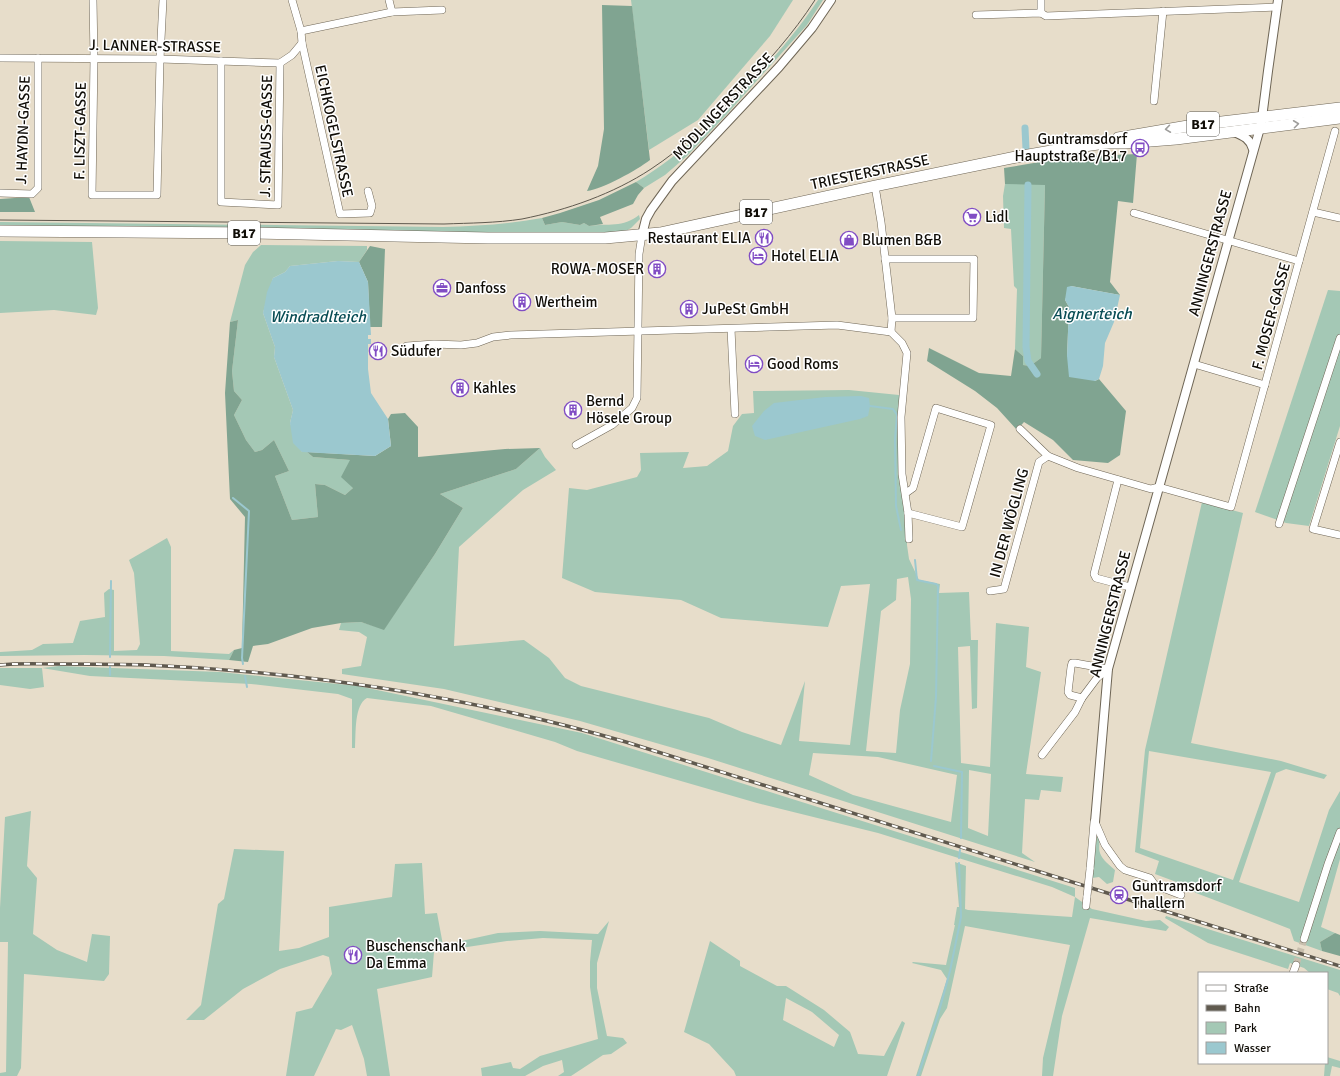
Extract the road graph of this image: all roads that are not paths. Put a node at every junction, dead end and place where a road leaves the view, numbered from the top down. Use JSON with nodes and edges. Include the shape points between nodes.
{"nodes":[{"id":1,"x":93,"y":0,"type":"edge"},
{"id":2,"x":162,"y":0,"type":"edge"},
{"id":3,"x":292,"y":0,"type":"edge"},
{"id":4,"x":389,"y":0,"type":"edge"},
{"id":5,"x":831,"y":0,"type":"edge"},
{"id":6,"x":1041,"y":0,"type":"edge"},
{"id":7,"x":1278,"y":4,"type":"edge"},
{"id":8,"x":442,"y":10,"type":"dead end"},
{"id":9,"x":1163,"y":11,"type":"junction"},
{"id":10,"x":392,"y":12,"type":"junction"},
{"id":11,"x":1041,"y":13,"type":"junction"},
{"id":12,"x":976,"y":15,"type":"dead end"},
{"id":13,"x":301,"y":31,"type":"junction"},
{"id":14,"x":302,"y":43,"type":"junction"},
{"id":15,"x":0,"y":58,"type":"edge"},
{"id":16,"x":38,"y":58,"type":"junction"},
{"id":17,"x":94,"y":58,"type":"junction"},
{"id":18,"x":160,"y":59,"type":"junction"},
{"id":19,"x":221,"y":61,"type":"junction"},
{"id":20,"x":280,"y":63,"type":"junction"},
{"id":21,"x":1154,"y":101,"type":"dead end"},
{"id":22,"x":1340,"y":108,"type":"edge"},
{"id":23,"x":1340,"y":118,"type":"edge"},
{"id":24,"x":1261,"y":123,"type":"junction"},
{"id":25,"x":1335,"y":131,"type":"dead end"},
{"id":26,"x":1233,"y":132,"type":"junction"},
{"id":27,"x":1105,"y":143,"type":"junction"},
{"id":28,"x":1253,"y":149,"type":"junction"},
{"id":29,"x":875,"y":186,"type":"junction"},
{"id":30,"x":368,"y":190,"type":"dead end"},
{"id":31,"x":0,"y":193,"type":"edge"},
{"id":32,"x":1313,"y":212,"type":"junction"},
{"id":33,"x":1134,"y":213,"type":"dead end"},
{"id":34,"x":1340,"y":218,"type":"edge"},
{"id":35,"x":0,"y":231,"type":"edge"},
{"id":36,"x":642,"y":235,"type":"junction"},
{"id":37,"x":1228,"y":241,"type":"junction"},
{"id":38,"x":885,"y":259,"type":"junction"},
{"id":39,"x":1299,"y":261,"type":"junction"},
{"id":40,"x":892,"y":318,"type":"junction"},
{"id":41,"x":731,"y":329,"type":"junction"},
{"id":42,"x":638,"y":331,"type":"junction"},
{"id":43,"x":891,"y":332,"type":"junction"},
{"id":44,"x":1340,"y":338,"type":"edge"},
{"id":45,"x":406,"y":346,"type":"dead end"},
{"id":46,"x":1194,"y":364,"type":"junction"},
{"id":47,"x":1265,"y":385,"type":"junction"},
{"id":48,"x":735,"y":414,"type":"dead end"},
{"id":49,"x":1020,"y":429,"type":"dead end"},
{"id":50,"x":1340,"y":442,"type":"edge"},
{"id":51,"x":576,"y":445,"type":"dead end"},
{"id":52,"x":1048,"y":456,"type":"junction"},
{"id":53,"x":1118,"y":480,"type":"junction"},
{"id":54,"x":1159,"y":487,"type":"junction"},
{"id":55,"x":906,"y":493,"type":"junction"},
{"id":56,"x":908,"y":513,"type":"junction"},
{"id":57,"x":1280,"y":524,"type":"dead end"},
{"id":58,"x":1340,"y":535,"type":"edge"},
{"id":59,"x":909,"y":540,"type":"dead end"},
{"id":60,"x":1130,"y":587,"type":"junction"},
{"id":61,"x":990,"y":591,"type":"dead end"},
{"id":62,"x":1108,"y":669,"type":"junction"},
{"id":63,"x":1082,"y":698,"type":"junction"},
{"id":64,"x":1042,"y":755,"type":"dead end"},
{"id":65,"x":1094,"y":822,"type":"junction"},
{"id":66,"x":1340,"y":832,"type":"edge"},
{"id":67,"x":1181,"y":895,"type":"dead end"},
{"id":68,"x":1086,"y":906,"type":"dead end"},
{"id":69,"x":1304,"y":939,"type":"tunnel mouth"},
{"id":70,"x":1296,"y":965,"type":"tunnel mouth"},
{"id":71,"x":1293,"y":972,"type":"edge"}],
"edges":[{"from":1,"to":17,"type":"street"},
{"from":2,"to":18,"type":"street"},
{"from":3,"to":13,"type":"street","name":"EICHKOGELSTRASSE"},
{"from":4,"to":10,"type":"street"},
{"from":5,"to":36,"type":"street","name":"MÖDLINGERSTRASSE","via":[[812,28],[779,67],[672,181],[646,219]]},
{"from":6,"to":11,"type":"street"},
{"from":7,"to":9,"type":"street"},
{"from":7,"to":24,"type":"street","name":"ANNINGERSTRASSE"},
{"from":8,"to":10,"type":"street"},
{"from":9,"to":11,"type":"street","via":[[1046,16]]},
{"from":9,"to":21,"type":"street"},
{"from":10,"to":13,"type":"street"},
{"from":11,"to":12,"type":"street"},
{"from":13,"to":14,"type":"street","name":"EICHKOGELSTRASSE"},
{"from":14,"to":20,"type":"street","via":[[292,55]]},
{"from":14,"to":30,"type":"street","name":"EICHKOGELSTRASSE","via":[[340,214],[370,213],[372,206]]},
{"from":15,"to":16,"type":"street","name":"J. LANNER-STRASSE"},
{"from":16,"to":17,"type":"street","name":"J. LANNER-STRASSE"},
{"from":16,"to":31,"type":"street","name":"J. HAYDN-GASSE","via":[[38,188],[32,194]]},
{"from":17,"to":18,"type":"street","name":"J. LANNER-STRASSE"},
{"from":17,"to":18,"type":"street","name":"F. LISZT-GASSE","via":[[92,195],[157,195]]},
{"from":18,"to":19,"type":"street","name":"J. LANNER-STRASSE"},
{"from":19,"to":20,"type":"street","name":"J. LANNER-STRASSE"},
{"from":19,"to":20,"type":"street","name":"J. STRAUSS-GASSE","via":[[222,202],[278,205]]},
{"from":22,"to":24,"type":"main road","name":"TRIESTERSTRASSE","number":"B17"},
{"from":24,"to":23,"type":"main road","name":"TRIESTERSTRASSE","number":"B17","one_way":true},
{"from":24,"to":26,"type":"main road","name":"TRIESTERSTRASSE","number":"B17"},
{"from":24,"to":27,"type":"main road","name":"TRIESTERSTRASSE","number":"B17","one_way":true,"via":[[1161,130],[1120,137]]},
{"from":24,"to":28,"type":"street","name":"ANNINGERSTRASSE"},
{"from":25,"to":32,"type":"street","name":"F. MOSER-GASSE"},
{"from":26,"to":27,"type":"main road","name":"TRIESTERSTRASSE","number":"B17"},
{"from":26,"to":28,"type":"street","via":[[1247,138]]},
{"from":27,"to":29,"type":"main road","name":"TRIESTERSTRASSE","number":"B17","via":[[1016,156]]},
{"from":28,"to":37,"type":"street","name":"ANNINGERSTRASSE"},
{"from":29,"to":36,"type":"main road","name":"TRIESTERSTRASSE","number":"B17"},
{"from":29,"to":38,"type":"street"},
{"from":32,"to":34,"type":"street"},
{"from":32,"to":39,"type":"street","name":"F. MOSER-GASSE"},
{"from":33,"to":37,"type":"street"},
{"from":35,"to":36,"type":"main road","number":"B17","via":[[570,239]]},
{"from":36,"to":42,"type":"street","via":[[639,254]]},
{"from":37,"to":39,"type":"street"},
{"from":37,"to":46,"type":"street","name":"ANNINGERSTRASSE"},
{"from":38,"to":40,"type":"street"},
{"from":38,"to":40,"type":"street","via":[[974,259],[973,318]]},
{"from":39,"to":47,"type":"street","name":"F. MOSER-GASSE"},
{"from":40,"to":43,"type":"street"},
{"from":41,"to":42,"type":"street"},
{"from":41,"to":43,"type":"street","via":[[836,326]]},
{"from":41,"to":48,"type":"street"},
{"from":42,"to":45,"type":"street","via":[[511,335],[461,345]]},
{"from":42,"to":51,"type":"street","via":[[637,398],[632,408],[612,425]]},
{"from":43,"to":55,"type":"street","via":[[907,353],[901,417],[902,474]]},
{"from":44,"to":57,"type":"street"},
{"from":46,"to":47,"type":"street"},
{"from":46,"to":54,"type":"street","name":"ANNINGERSTRASSE"},
{"from":47,"to":54,"type":"street","name":"F. MOSER-GASSE","via":[[1231,507]]},
{"from":49,"to":52,"type":"street"},
{"from":50,"to":58,"type":"street","via":[[1313,529]]},
{"from":52,"to":53,"type":"street","name":"IN DER WÖGLING"},
{"from":52,"to":61,"type":"street","name":"IN DER WÖGLING","via":[[1039,462],[1004,589]]},
{"from":53,"to":54,"type":"street","name":"IN DER WÖGLING","via":[[1151,489]]},
{"from":53,"to":60,"type":"street","via":[[1094,574],[1096,578]]},
{"from":54,"to":60,"type":"street","name":"ANNINGERSTRASSE"},
{"from":55,"to":56,"type":"street"},
{"from":55,"to":56,"type":"street","via":[[913,488],[936,408],[991,425],[962,527]]},
{"from":56,"to":59,"type":"street"},
{"from":60,"to":62,"type":"street","name":"ANNINGERSTRASSE"},
{"from":62,"to":63,"type":"street","via":[[1097,678]]},
{"from":62,"to":63,"type":"street","via":[[1072,664],[1068,692]]},
{"from":62,"to":65,"type":"street","name":"ANNINGERSTRASSE"},
{"from":63,"to":64,"type":"street","via":[[1075,712]]},
{"from":65,"to":67,"type":"street","name":"ANNINGERSTRASSE","via":[[1105,846],[1120,866],[1150,878],[1155,885]]},
{"from":65,"to":68,"type":"street","name":"ANNINGERSTRASSE","bridge":true},
{"from":66,"to":69,"type":"street"},
{"from":70,"to":71,"type":"street"}]}
